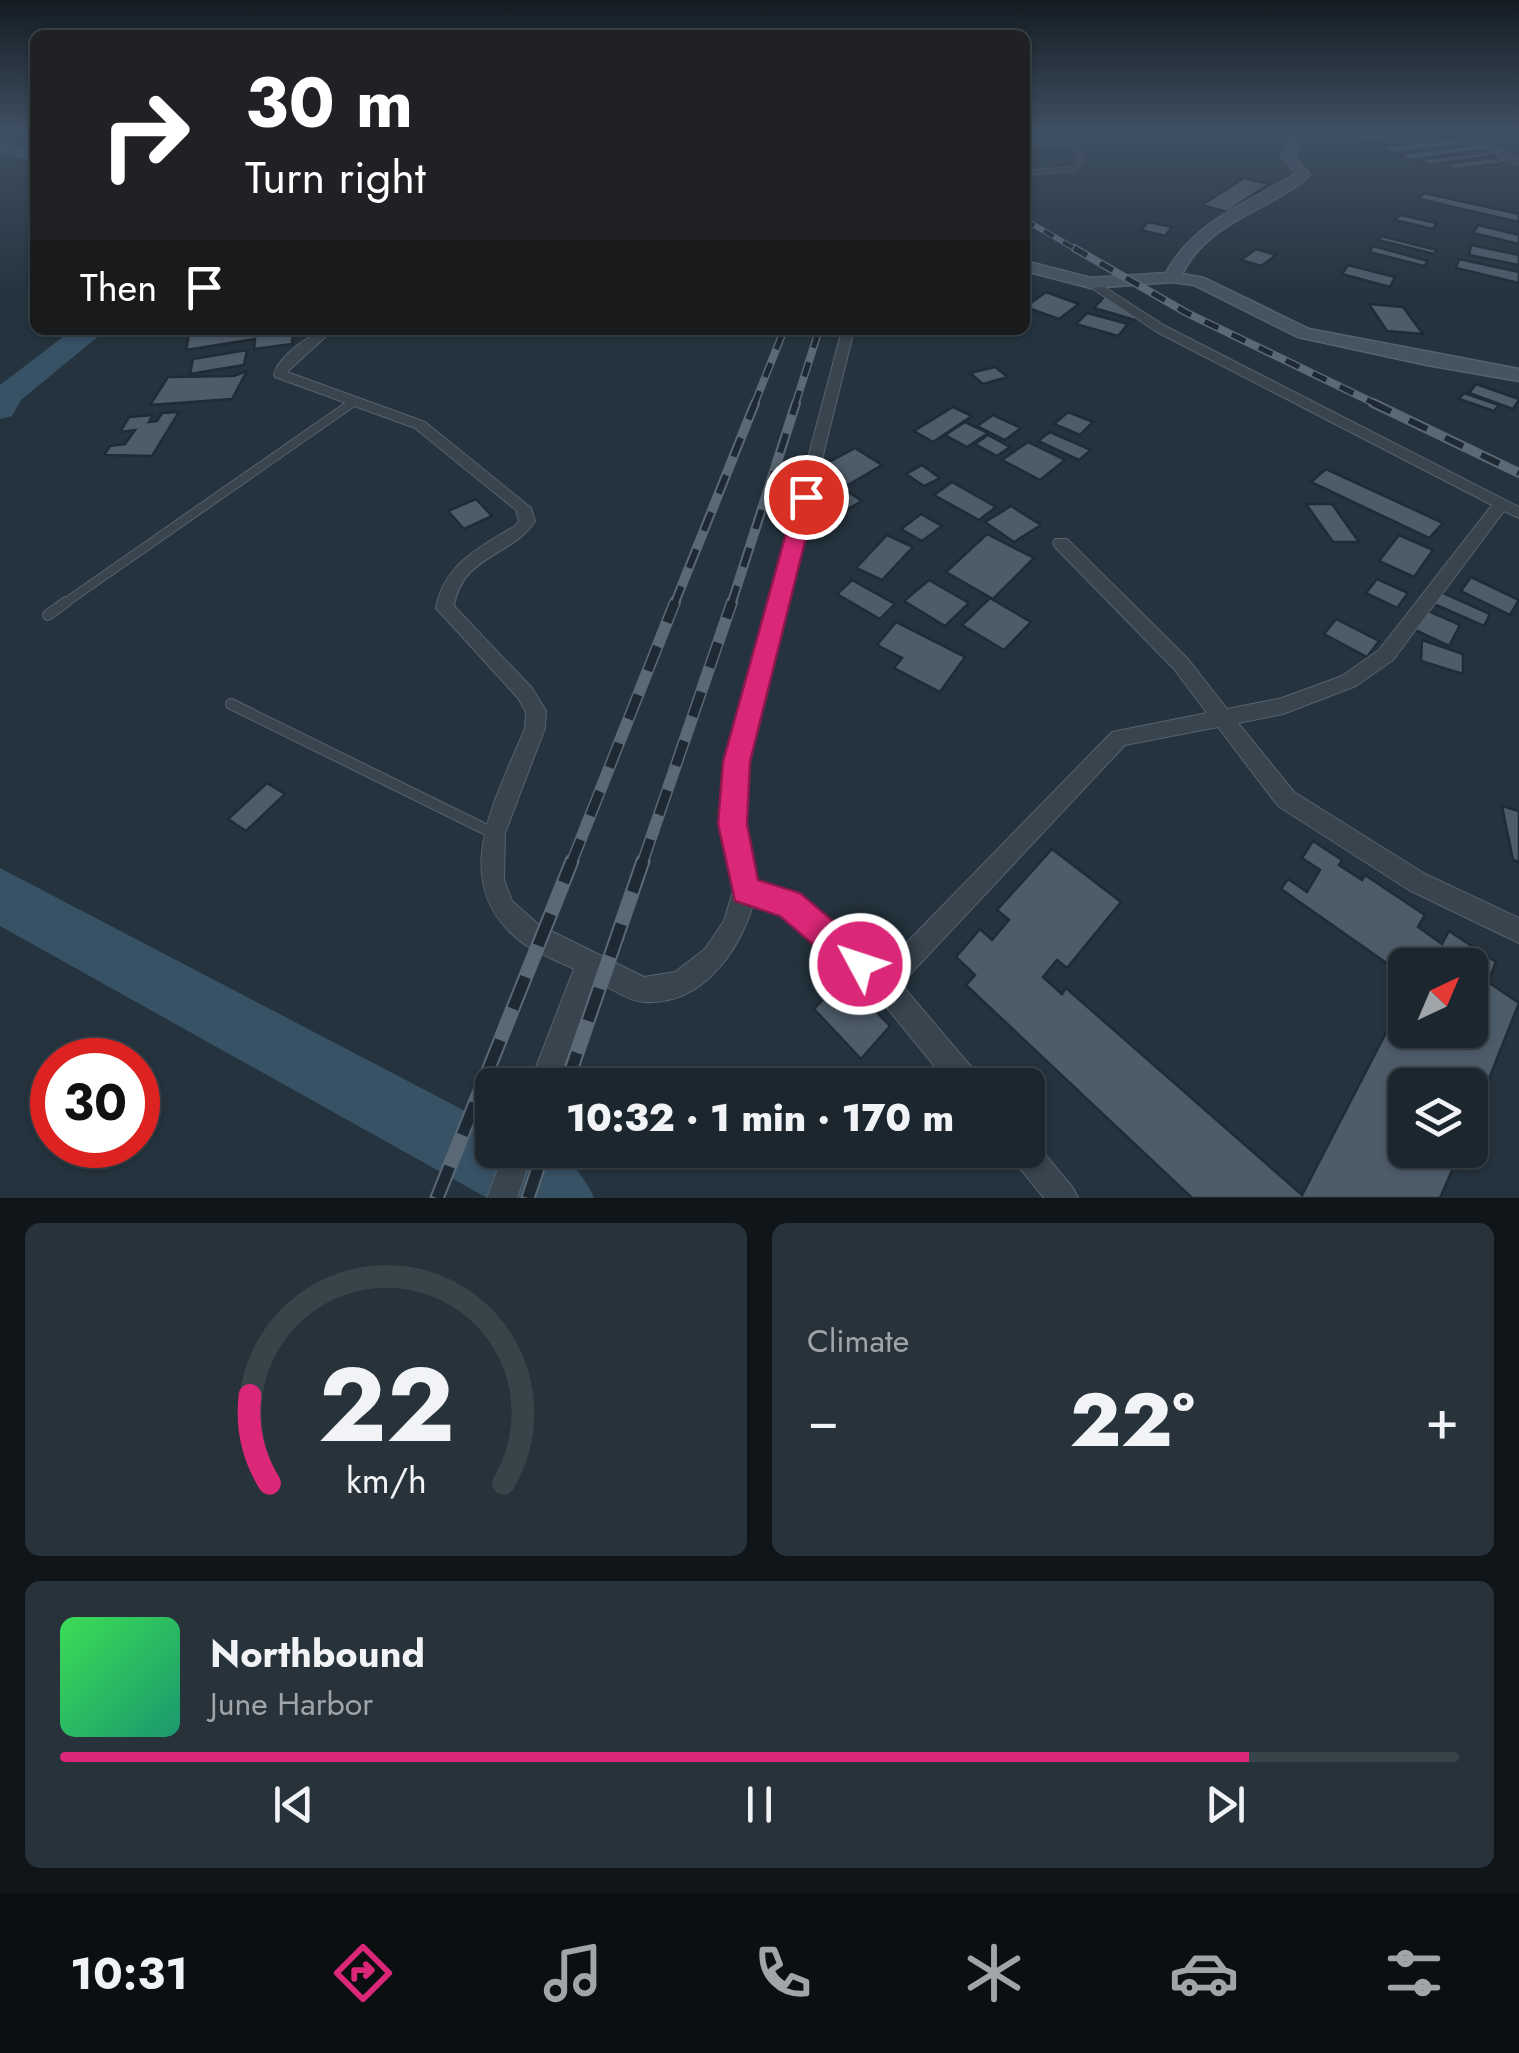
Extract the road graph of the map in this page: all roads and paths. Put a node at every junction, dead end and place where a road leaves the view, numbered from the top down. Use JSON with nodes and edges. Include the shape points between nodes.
{"nodes":[{"id":1,"x":1284,"y":187,"type":"edge"},
{"id":2,"x":1030,"y":267,"type":"edge"},
{"id":3,"x":1172,"y":277,"type":"junction"},
{"id":4,"x":1091,"y":283,"type":"junction"},
{"id":5,"x":321,"y":335,"type":"edge"},
{"id":6,"x":847,"y":335,"type":"edge"},
{"id":7,"x":1519,"y":375,"type":"edge"},
{"id":8,"x":354,"y":401,"type":"junction"},
{"id":9,"x":1510,"y":509,"type":"edge"},
{"id":10,"x":1061,"y":543,"type":"dead end"},
{"id":11,"x":48,"y":615,"type":"dead end"},
{"id":12,"x":231,"y":704,"type":"dead end"},
{"id":13,"x":1222,"y":719,"type":"junction"},
{"id":14,"x":494,"y":834,"type":"junction"},
{"id":15,"x":745,"y":891,"type":"junction"},
{"id":16,"x":1519,"y":932,"type":"edge"},
{"id":17,"x":589,"y":963,"type":"junction"},
{"id":18,"x":884,"y":984,"type":"junction"},
{"id":19,"x":549,"y":1068,"type":"edge"},
{"id":20,"x":954,"y":1068,"type":"edge"},
{"id":21,"x":513,"y":1168,"type":"edge"},
{"id":22,"x":1037,"y":1168,"type":"edge"},
{"id":23,"x":502,"y":1198,"type":"edge"},
{"id":24,"x":1063,"y":1198,"type":"edge"}],
"edges":[{"from":1,"to":3,"type":"street","via":[[1220,224],[1178,259]]},
{"from":2,"to":4,"type":"street"},
{"from":3,"to":4,"type":"street"},
{"from":3,"to":7,"type":"street","via":[[1198,281],[1304,333]]},
{"from":4,"to":9,"type":"street","via":[[1161,329]]},
{"from":5,"to":8,"type":"street","via":[[280,374]]},
{"from":6,"to":15,"type":"street","via":[[737,762],[732,824]]},
{"from":8,"to":11,"type":"lane"},
{"from":8,"to":14,"type":"street","via":[[438,436],[523,508],[527,521],[521,530],[460,570],[446,594],[445,608],[536,711]]},
{"from":9,"to":13,"type":"street","via":[[1386,654],[1349,681],[1283,706]]},
{"from":10,"to":13,"type":"street","via":[[1181,664]]},
{"from":12,"to":14,"type":"lane"},
{"from":13,"to":16,"type":"street","via":[[1286,799],[1417,882]]},
{"from":13,"to":18,"type":"street","via":[[1119,738]]},
{"from":14,"to":17,"type":"street","via":[[492,880],[504,909],[530,934]]},
{"from":15,"to":17,"type":"street","via":[[734,927],[714,958],[680,984],[643,990]]},
{"from":15,"to":18,"type":"street","via":[[789,904]]},
{"from":17,"to":19,"type":"street"},
{"from":18,"to":20,"type":"street"},
{"from":21,"to":23,"type":"street"},
{"from":22,"to":24,"type":"street"}]}
